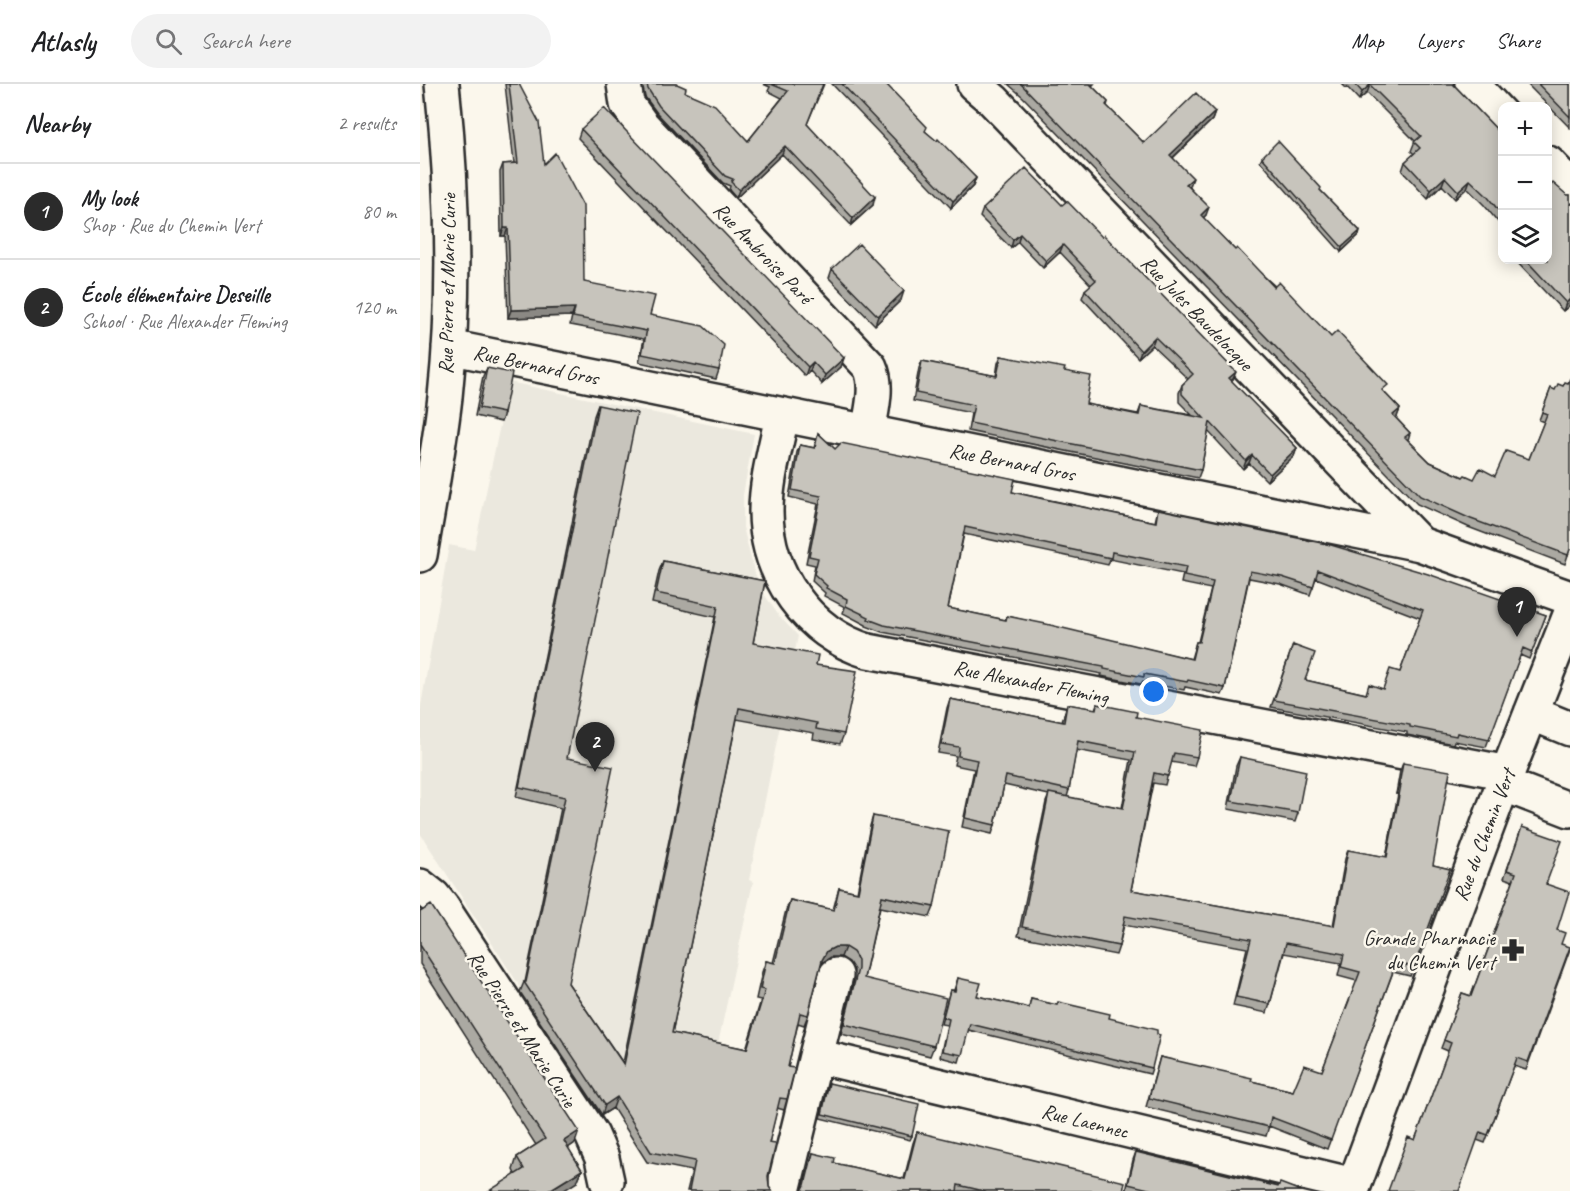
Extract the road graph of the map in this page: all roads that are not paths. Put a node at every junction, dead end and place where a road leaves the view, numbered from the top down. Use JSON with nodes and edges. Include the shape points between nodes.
{"nodes":[{"id":1,"x":442,"y":84,"type":"edge"},
{"id":2,"x":624,"y":84,"type":"edge"},
{"id":3,"x":974,"y":84,"type":"edge"},
{"id":4,"x":1472,"y":84,"type":"edge"},
{"id":5,"x":1498,"y":111,"type":"edge"},
{"id":6,"x":1552,"y":167,"type":"edge"},
{"id":7,"x":1570,"y":186,"type":"edge"},
{"id":8,"x":449,"y":347,"type":"junction"},
{"id":9,"x":782,"y":416,"type":"junction"},
{"id":10,"x":868,"y":433,"type":"junction"},
{"id":11,"x":1420,"y":544,"type":"junction"},
{"id":12,"x":420,"y":555,"type":"edge"},
{"id":13,"x":1570,"y":598,"type":"edge"},
{"id":14,"x":1570,"y":615,"type":"edge"},
{"id":15,"x":1531,"y":713,"type":"junction"},
{"id":16,"x":1570,"y":729,"type":"edge"},
{"id":17,"x":1505,"y":779,"type":"junction"},
{"id":18,"x":1570,"y":810,"type":"edge"},
{"id":19,"x":420,"y":886,"type":"edge"},
{"id":20,"x":836,"y":975,"type":"dead end"},
{"id":21,"x":816,"y":1056,"type":"junction"},
{"id":22,"x":607,"y":1181,"type":"dead end"},
{"id":23,"x":1353,"y":1188,"type":"edge"},
{"id":24,"x":783,"y":1191,"type":"edge"}],
"edges":[{"from":1,"to":8,"type":"street","name":"Rue Pierre et Marie Curie","via":[[450,211]]},
{"from":2,"to":10,"type":"street","name":"Rue Ambroise Paré","via":[[627,104],[642,125],[870,367],[874,386]]},
{"from":3,"to":11,"type":"street","name":"Rue Jules Baudelocque"},
{"from":4,"to":5,"type":"street"},
{"from":6,"to":7,"type":"street"},
{"from":8,"to":9,"type":"street","name":"Rue Bernard Gros"},
{"from":8,"to":12,"type":"street","name":"Rue Pierre et Marie Curie","via":[[440,435]]},
{"from":9,"to":10,"type":"street","name":"Rue Bernard Gros"},
{"from":9,"to":17,"type":"street","name":"Rue Alexander Fleming","via":[[766,510],[771,550],[783,579],[802,608],[840,641],[868,651]]},
{"from":10,"to":11,"type":"street","name":"Rue Bernard Gros"},
{"from":11,"to":13,"type":"street","name":"Rue Bernard Gros"},
{"from":14,"to":15,"type":"street","name":"Rue du Chemin Vert"},
{"from":15,"to":16,"type":"street"},
{"from":15,"to":17,"type":"street","name":"Rue du Chemin Vert"},
{"from":17,"to":18,"type":"street","name":"Rue Alexander Fleming"},
{"from":17,"to":23,"type":"street","name":"Rue du Chemin Vert"},
{"from":19,"to":22,"type":"street","name":"Rue Pierre et Marie Curie","via":[[442,907],[592,1135]]},
{"from":20,"to":21,"type":"street"},
{"from":21,"to":23,"type":"street","name":"Rue Laennec"},
{"from":21,"to":24,"type":"street"}]}
